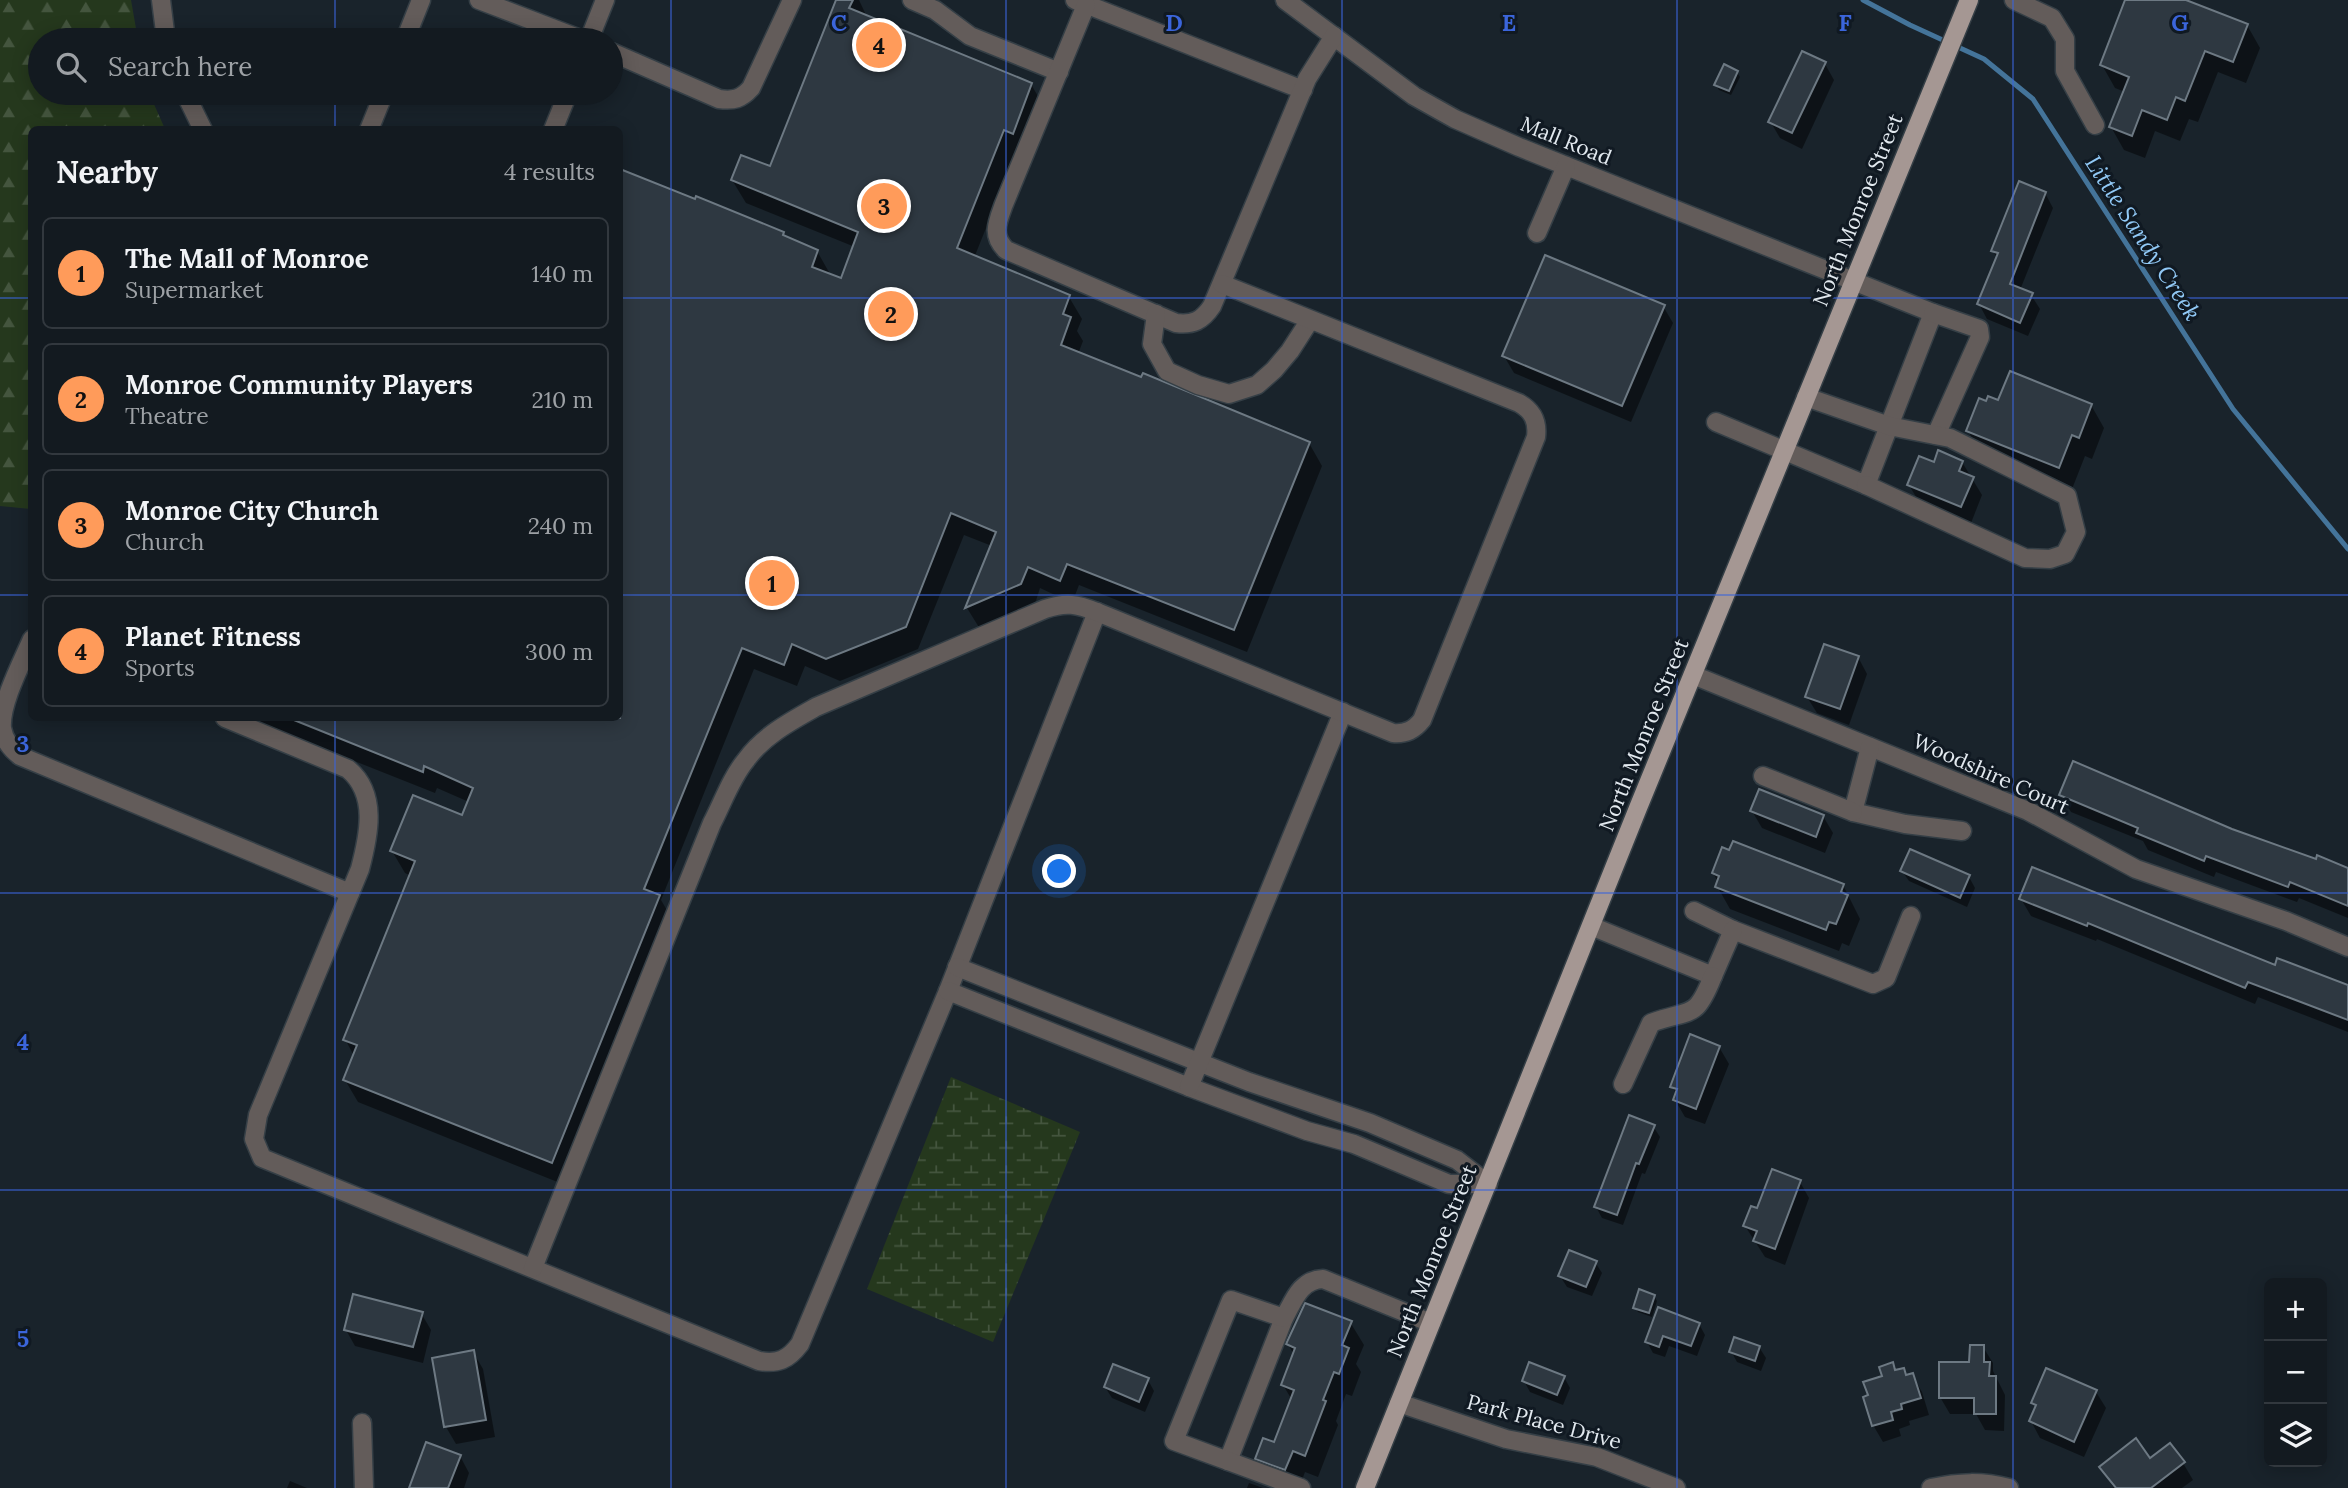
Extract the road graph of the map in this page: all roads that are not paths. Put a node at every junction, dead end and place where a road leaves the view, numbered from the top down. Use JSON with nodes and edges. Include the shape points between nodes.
{"nodes":[{"id":1,"x":162,"y":0,"type":"edge"},
{"id":2,"x":421,"y":0,"type":"edge"},
{"id":3,"x":479,"y":0,"type":"edge"},
{"id":4,"x":606,"y":0,"type":"edge"},
{"id":5,"x":792,"y":0,"type":"edge"},
{"id":6,"x":912,"y":0,"type":"edge"},
{"id":7,"x":1285,"y":0,"type":"edge"},
{"id":8,"x":1969,"y":0,"type":"edge"},
{"id":9,"x":2014,"y":0,"type":"edge"},
{"id":10,"x":1081,"y":2,"type":"edge"},
{"id":11,"x":165,"y":28,"type":"edge"},
{"id":12,"x":410,"y":28,"type":"edge"},
{"id":13,"x":552,"y":28,"type":"edge"},
{"id":14,"x":594,"y":28,"type":"edge"},
{"id":15,"x":1334,"y":36,"type":"junction"},
{"id":16,"x":623,"y":57,"type":"edge"},
{"id":17,"x":1059,"y":72,"type":"junction"},
{"id":18,"x":1303,"y":90,"type":"junction"},
{"id":19,"x":191,"y":105,"type":"edge"},
{"id":20,"x":379,"y":105,"type":"edge"},
{"id":21,"x":563,"y":105,"type":"edge"},
{"id":22,"x":2095,"y":125,"type":"dead end"},
{"id":23,"x":201,"y":126,"type":"edge"},
{"id":24,"x":371,"y":126,"type":"edge"},
{"id":25,"x":555,"y":126,"type":"edge"},
{"id":26,"x":1566,"y":166,"type":"junction"},
{"id":27,"x":1537,"y":233,"type":"dead end"},
{"id":28,"x":1853,"y":282,"type":"junction"},
{"id":29,"x":1222,"y":284,"type":"junction"},
{"id":30,"x":1933,"y":313,"type":"junction"},
{"id":31,"x":1156,"y":314,"type":"junction"},
{"id":32,"x":1310,"y":320,"type":"junction"},
{"id":33,"x":1806,"y":397,"type":"junction"},
{"id":34,"x":1716,"y":422,"type":"dead end"},
{"id":35,"x":1889,"y":426,"type":"junction"},
{"id":36,"x":1936,"y":435,"type":"junction"},
{"id":37,"x":1784,"y":450,"type":"junction"},
{"id":38,"x":1866,"y":485,"type":"junction"},
{"id":39,"x":1097,"y":612,"type":"junction"},
{"id":40,"x":28,"y":648,"type":"edge"},
{"id":41,"x":1693,"y":676,"type":"junction"},
{"id":42,"x":1343,"y":712,"type":"junction"},
{"id":43,"x":232,"y":721,"type":"edge"},
{"id":44,"x":1870,"y":747,"type":"junction"},
{"id":45,"x":1763,"y":776,"type":"dead end"},
{"id":46,"x":1853,"y":811,"type":"junction"},
{"id":47,"x":1962,"y":831,"type":"dead end"},
{"id":48,"x":350,"y":893,"type":"junction"},
{"id":49,"x":1694,"y":911,"type":"dead end"},
{"id":50,"x":1910,"y":916,"type":"dead end"},
{"id":51,"x":1591,"y":926,"type":"junction"},
{"id":52,"x":1733,"y":930,"type":"junction"},
{"id":53,"x":2348,"y":947,"type":"edge"},
{"id":54,"x":957,"y":967,"type":"junction"},
{"id":55,"x":1713,"y":976,"type":"junction"},
{"id":56,"x":948,"y":991,"type":"junction"},
{"id":57,"x":1199,"y":1063,"type":"junction"},
{"id":58,"x":1623,"y":1084,"type":"dead end"},
{"id":59,"x":1189,"y":1087,"type":"junction"},
{"id":60,"x":1488,"y":1184,"type":"junction"},
{"id":61,"x":533,"y":1268,"type":"junction"},
{"id":62,"x":1284,"y":1318,"type":"junction"},
{"id":63,"x":1431,"y":1323,"type":"junction"},
{"id":64,"x":1399,"y":1403,"type":"junction"},
{"id":65,"x":362,"y":1423,"type":"dead end"},
{"id":66,"x":1228,"y":1461,"type":"junction"},
{"id":67,"x":364,"y":1488,"type":"edge"},
{"id":68,"x":1301,"y":1488,"type":"edge"},
{"id":69,"x":1364,"y":1488,"type":"edge"},
{"id":70,"x":1676,"y":1488,"type":"edge"},
{"id":71,"x":1931,"y":1488,"type":"edge"},
{"id":72,"x":2009,"y":1488,"type":"edge"}],
"edges":[{"from":1,"to":11,"type":"street"},
{"from":2,"to":12,"type":"street"},
{"from":3,"to":13,"type":"street"},
{"from":4,"to":14,"type":"street"},
{"from":5,"to":16,"type":"street","via":[[751,88],[740,99],[719,99]]},
{"from":6,"to":17,"type":"street","via":[[935,10],[970,36]]},
{"from":7,"to":15,"type":"street","name":"Mall Road"},
{"from":8,"to":28,"type":"main road","name":"North Monroe Street"},
{"from":9,"to":22,"type":"street","via":[[2052,18],[2065,39],[2065,71]]},
{"from":10,"to":17,"type":"street"},
{"from":10,"to":18,"type":"street"},
{"from":15,"to":18,"type":"street"},
{"from":15,"to":26,"type":"street","name":"Mall Road","via":[[1414,96],[1455,119]]},
{"from":17,"to":31,"type":"street","via":[[1004,204],[996,235],[1006,250]]},
{"from":18,"to":29,"type":"street"},
{"from":19,"to":23,"type":"street"},
{"from":20,"to":24,"type":"street"},
{"from":21,"to":25,"type":"street"},
{"from":26,"to":27,"type":"street"},
{"from":26,"to":28,"type":"street","name":"Mall Road"},
{"from":28,"to":30,"type":"street","name":"Mall Road"},
{"from":28,"to":33,"type":"main road","name":"North Monroe Street"},
{"from":29,"to":31,"type":"street","via":[[1198,322],[1176,323]]},
{"from":29,"to":32,"type":"street"},
{"from":30,"to":35,"type":"street"},
{"from":30,"to":36,"type":"street","name":"Mall Road","via":[[1979,328],[1980,337]]},
{"from":31,"to":32,"type":"street","via":[[1152,344],[1167,371],[1229,394],[1257,385],[1274,370]]},
{"from":32,"to":42,"type":"street","via":[[1519,403],[1533,415],[1537,429],[1422,720],[1408,732],[1393,733]]},
{"from":33,"to":35,"type":"street"},
{"from":33,"to":37,"type":"main road","name":"North Monroe Street"},
{"from":34,"to":37,"type":"street"},
{"from":35,"to":36,"type":"street"},
{"from":35,"to":38,"type":"street"},
{"from":36,"to":38,"type":"street","via":[[2067,496],[2076,532],[2065,554],[2025,558]]},
{"from":37,"to":38,"type":"street"},
{"from":37,"to":41,"type":"main road","name":"North Monroe Street"},
{"from":39,"to":42,"type":"street"},
{"from":39,"to":54,"type":"street"},
{"from":39,"to":61,"type":"street","via":[[1065,603],[1045,609],[816,707],[774,733],[746,759],[712,823]]},
{"from":40,"to":48,"type":"street","via":[[6,704],[2,728],[20,756]]},
{"from":41,"to":44,"type":"street","name":"Woodshire Court"},
{"from":41,"to":51,"type":"main road","name":"North Monroe Street"},
{"from":42,"to":57,"type":"street"},
{"from":43,"to":48,"type":"street","via":[[335,763],[361,783],[368,803],[367,833]]},
{"from":44,"to":46,"type":"street"},
{"from":44,"to":53,"type":"street","name":"Woodshire Court","via":[[2028,811],[2136,869]]},
{"from":45,"to":46,"type":"street"},
{"from":46,"to":47,"type":"street"},
{"from":48,"to":61,"type":"street","via":[[258,1115],[257,1149],[262,1158],[285,1168]]},
{"from":49,"to":52,"type":"street"},
{"from":50,"to":52,"type":"street","via":[[1886,978],[1873,984]]},
{"from":51,"to":55,"type":"street"},
{"from":51,"to":60,"type":"main road","name":"North Monroe Street"},
{"from":52,"to":55,"type":"street"},
{"from":54,"to":56,"type":"street"},
{"from":54,"to":57,"type":"street"},
{"from":55,"to":58,"type":"street","via":[[1703,1001],[1691,1013],[1651,1023]]},
{"from":56,"to":59,"type":"street"},
{"from":56,"to":61,"type":"street","via":[[792,1355],[772,1363],[759,1361]]},
{"from":57,"to":59,"type":"street"},
{"from":57,"to":60,"type":"street","via":[[1382,1128],[1457,1160]]},
{"from":59,"to":60,"type":"street","via":[[1354,1144],[1449,1184]]},
{"from":60,"to":63,"type":"main road","name":"North Monroe Street"},
{"from":62,"to":63,"type":"street","via":[[1301,1287],[1323,1279]]},
{"from":62,"to":66,"type":"street"},
{"from":62,"to":66,"type":"street","via":[[1231,1300],[1174,1441]]},
{"from":63,"to":64,"type":"main road","name":"North Monroe Street"},
{"from":64,"to":69,"type":"main road","name":"North Monroe Street"},
{"from":64,"to":70,"type":"street","name":"Park Place Drive","via":[[1506,1439],[1597,1457]]},
{"from":65,"to":67,"type":"street"},
{"from":66,"to":68,"type":"street"},
{"from":71,"to":72,"type":"street","via":[[1961,1482]]}]}
